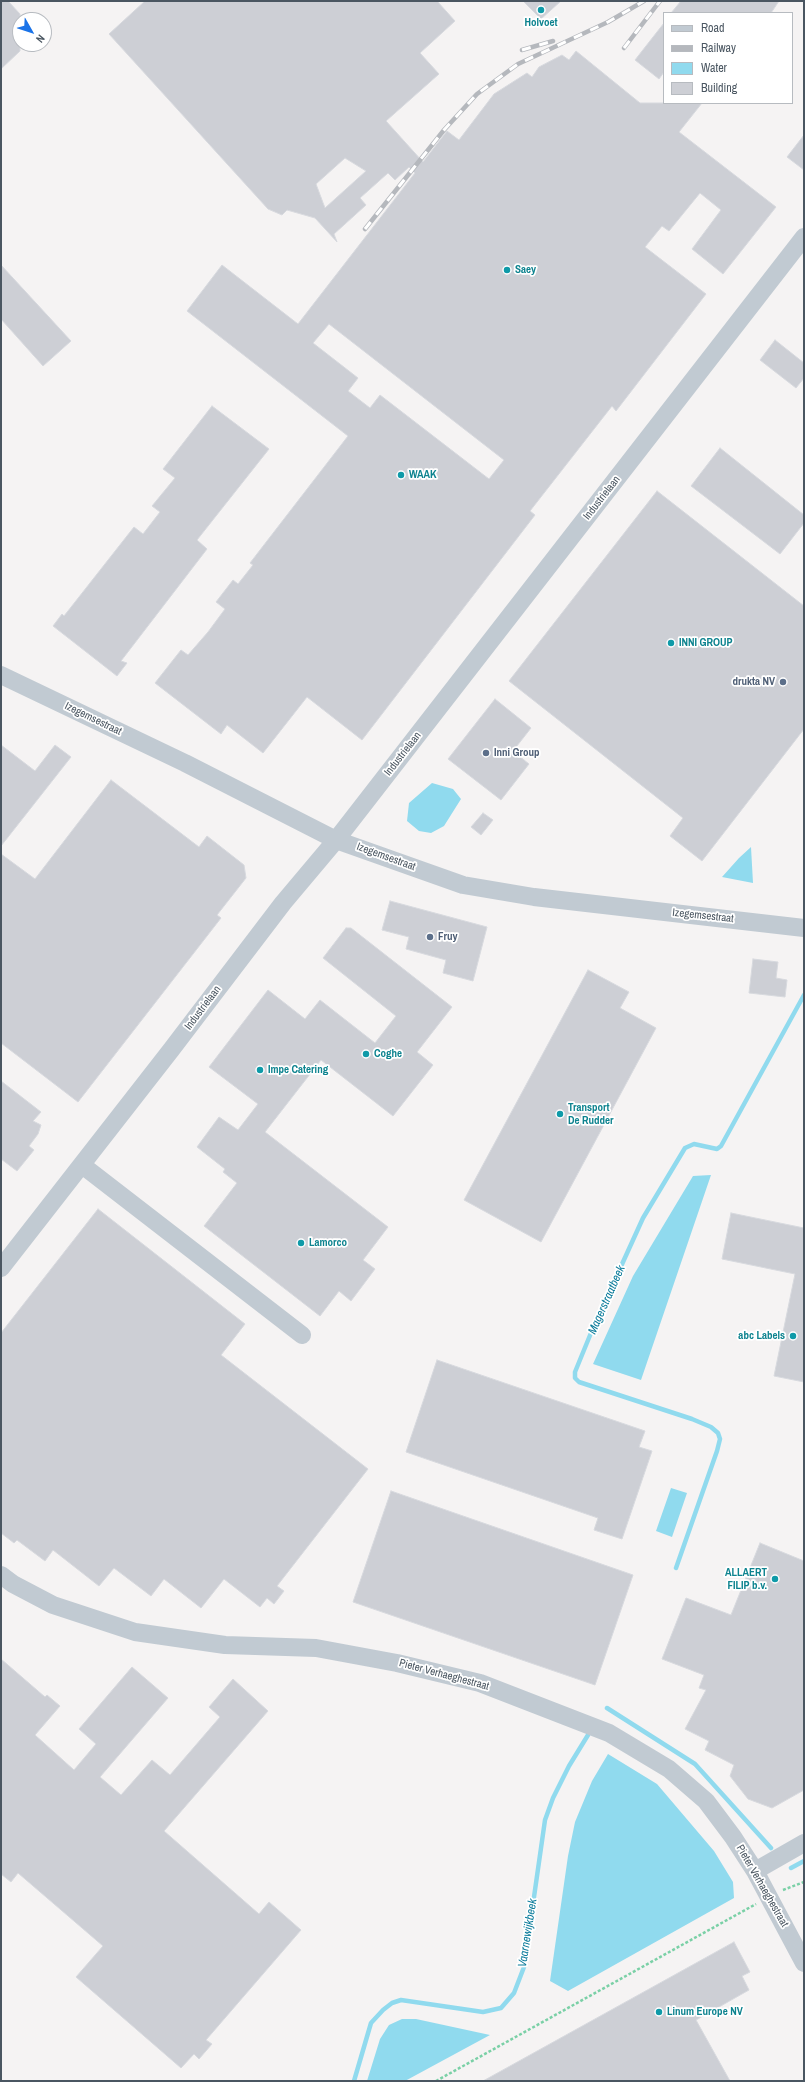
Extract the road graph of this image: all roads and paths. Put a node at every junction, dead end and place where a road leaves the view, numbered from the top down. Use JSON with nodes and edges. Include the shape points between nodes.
{"nodes":[{"id":1,"x":804,"y":237,"type":"edge"},
{"id":2,"x":1,"y":675,"type":"edge"},
{"id":3,"x":336,"y":840,"type":"junction"},
{"id":4,"x":804,"y":928,"type":"edge"},
{"id":5,"x":82,"y":1164,"type":"junction"},
{"id":6,"x":1,"y":1268,"type":"edge"},
{"id":7,"x":302,"y":1335,"type":"dead end"},
{"id":8,"x":1,"y":1575,"type":"edge"},
{"id":9,"x":804,"y":1843,"type":"edge"},
{"id":10,"x":755,"y":1871,"type":"junction"},
{"id":11,"x":804,"y":1882,"type":"edge"},
{"id":12,"x":769,"y":1897,"type":"junction"},
{"id":13,"x":804,"y":1963,"type":"edge"},
{"id":14,"x":436,"y":2081,"type":"edge"}],
"edges":[{"from":1,"to":3,"type":"street","name":"Industrielaan"},
{"from":2,"to":3,"type":"street","name":"Izegemsestraat","via":[[185,763]]},
{"from":3,"to":4,"type":"street","name":"Izegemsestraat","via":[[463,885],[534,898]]},
{"from":3,"to":5,"type":"street","name":"Industrielaan","via":[[283,903]]},
{"from":5,"to":6,"type":"street","name":"Industrielaan"},
{"from":5,"to":7,"type":"street"},
{"from":8,"to":10,"type":"street","name":"Pieter Verhaeghestraat","via":[[53,1605],[135,1632],[225,1645],[316,1648],[397,1663],[480,1683],[609,1733],[669,1769],[706,1802]]},
{"from":9,"to":10,"type":"street"},
{"from":10,"to":12,"type":"street","name":"Pieter Verhaeghestraat"},
{"from":11,"to":12,"type":"path"},
{"from":12,"to":13,"type":"street","name":"Pieter Verhaeghestraat"},
{"from":12,"to":14,"type":"path"}]}
